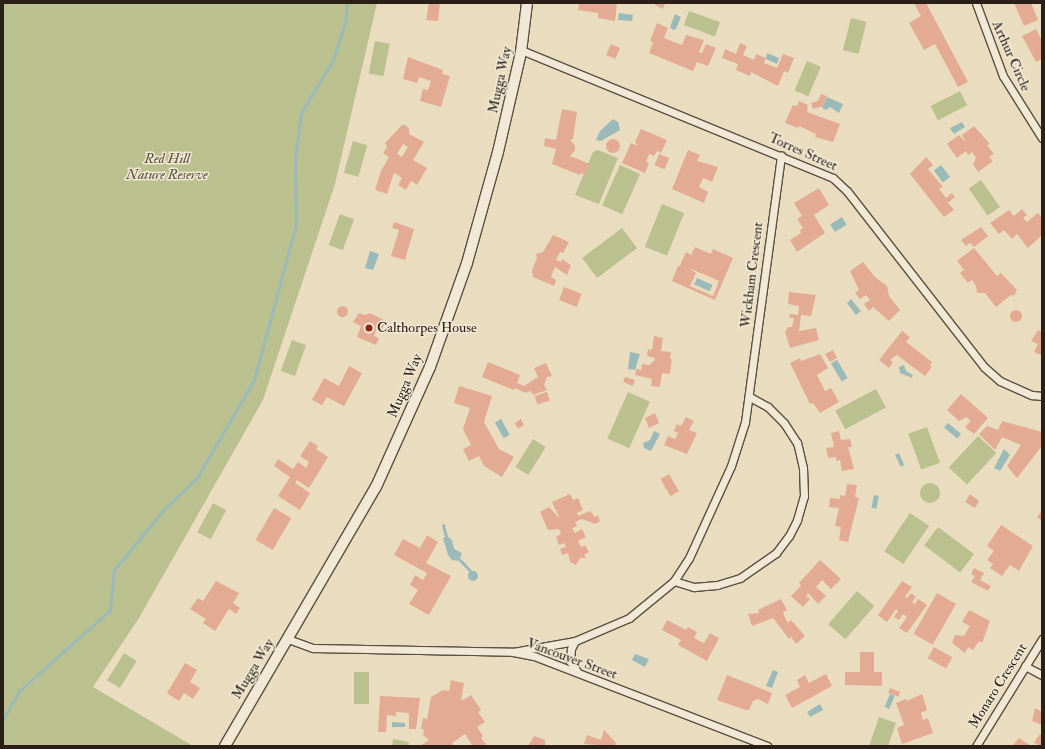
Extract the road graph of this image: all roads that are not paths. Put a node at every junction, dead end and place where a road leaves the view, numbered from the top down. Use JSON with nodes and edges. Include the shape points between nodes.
{"nodes":[{"id":1,"x":527,"y":3,"type":"edge"},
{"id":2,"x":976,"y":3,"type":"edge"},
{"id":3,"x":521,"y":50,"type":"junction"},
{"id":4,"x":1042,"y":138,"type":"edge"},
{"id":5,"x":781,"y":155,"type":"junction"},
{"id":6,"x":1042,"y":396,"type":"edge"},
{"id":7,"x":750,"y":397,"type":"junction"},
{"id":8,"x":674,"y":581,"type":"junction"},
{"id":9,"x":288,"y":639,"type":"junction"},
{"id":10,"x":1042,"y":639,"type":"edge"},
{"id":11,"x":575,"y":641,"type":"junction"},
{"id":12,"x":513,"y":652,"type":"junction"},
{"id":13,"x":1025,"y":666,"type":"junction"},
{"id":14,"x":579,"y":674,"type":"junction"},
{"id":15,"x":1042,"y":675,"type":"edge"},
{"id":16,"x":225,"y":746,"type":"edge"},
{"id":17,"x":767,"y":746,"type":"edge"},
{"id":18,"x":976,"y":746,"type":"edge"}],
"edges":[{"from":1,"to":3,"type":"main road","name":"Mugga Way"},
{"from":2,"to":4,"type":"street","name":"Arthur Circle","via":[[1003,76]]},
{"from":3,"to":5,"type":"street","name":"Torres Street"},
{"from":3,"to":9,"type":"main road","name":"Mugga Way","via":[[510,108],[468,262],[430,367],[376,487]]},
{"from":5,"to":6,"type":"street","name":"Torres Street","via":[[833,178],[847,190],[984,367],[1000,382],[1032,395]]},
{"from":5,"to":7,"type":"street","name":"Wickham Crescent"},
{"from":7,"to":8,"type":"street","name":"Wickham Crescent","via":[[740,443],[733,460],[700,536]]},
{"from":7,"to":8,"type":"street","via":[[768,407],[784,423],[796,443],[803,468],[804,496],[797,520],[790,536],[776,553],[740,578],[717,585],[694,587]]},
{"from":8,"to":11,"type":"street","name":"Wickham Crescent","via":[[629,618]]},
{"from":9,"to":12,"type":"street","name":"Vancouver Street","via":[[313,648]]},
{"from":9,"to":16,"type":"main road","name":"Mugga Way"},
{"from":10,"to":13,"type":"street","name":"Monaro Crescent"},
{"from":11,"to":12,"type":"street","name":"Wickham Crescent"},
{"from":11,"to":14,"type":"street","via":[[570,661]]},
{"from":12,"to":14,"type":"street","name":"Vancouver Street","via":[[534,656]]},
{"from":13,"to":15,"type":"street"},
{"from":13,"to":18,"type":"street","name":"Monaro Crescent"},
{"from":14,"to":17,"type":"street","name":"Vancouver Street"}]}
